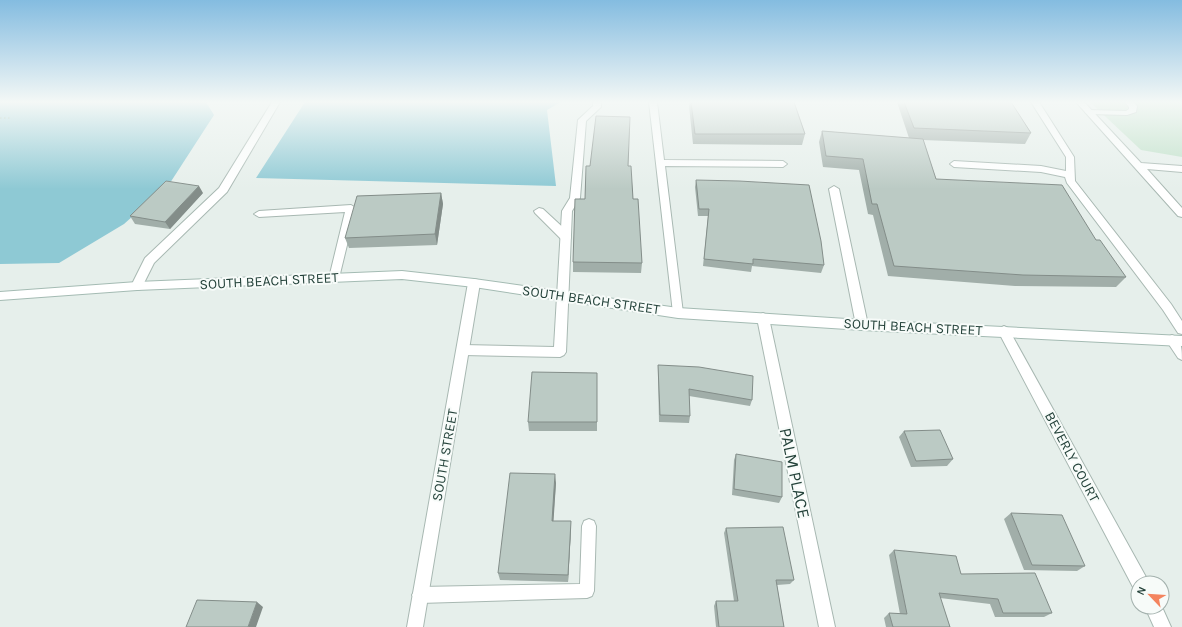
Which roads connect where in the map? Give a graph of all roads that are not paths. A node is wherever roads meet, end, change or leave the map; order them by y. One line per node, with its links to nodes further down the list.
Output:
1 (258, 131): 19 (street)
2 (581, 131): 16 (lane)
3 (656, 131): 6 (lane)
4 (1054, 131): 11 (lane)
5 (1107, 131): 9 (street)
6 (660, 163): 7 (lane); 22 (lane)
7 (783, 164)
8 (954, 164): 11 (lane)
9 (1139, 166): 10 (street); 15 (street)
10 (1182, 169)
11 (1070, 175): 25 (lane)
12 (834, 189): 24 (lane)
13 (539, 211): 16 (street)
14 (259, 214): 17 (lane)
15 (1182, 214)
16 (566, 237): 21 (lane)
17 (334, 278): 18 (street, SOUTH BEACH STREET); 19 (street, SOUTH BEACH STREET)
18 (474, 283): 21 (street, SOUTH BEACH STREET); 28 (street, SOUTH STREET)
19 (137, 286): 20 (street, SOUTH BEACH STREET)
20 (0, 296)
21 (563, 296): 22 (street, SOUTH BEACH STREET); 28 (lane)
22 (678, 313): 23 (street, SOUTH BEACH STREET)
23 (763, 318): 24 (street, SOUTH BEACH STREET); 35 (street, PALM PLACE)
24 (862, 325): 26 (street, SOUTH BEACH STREET)
25 (1182, 330)
26 (1004, 331): 27 (street, SOUTH BEACH STREET); 31 (street, BEVERLY COURT)
27 (1177, 341): 29 (lane)
28 (463, 350): 32 (street, SOUTH STREET)
29 (1182, 355)
30 (589, 526): 32 (lane)
31 (1136, 575)
32 (420, 595): 34 (street, SOUTH STREET)
33 (1157, 615): 36 (street)
34 (415, 627)
35 (827, 627)
36 (1163, 627)

